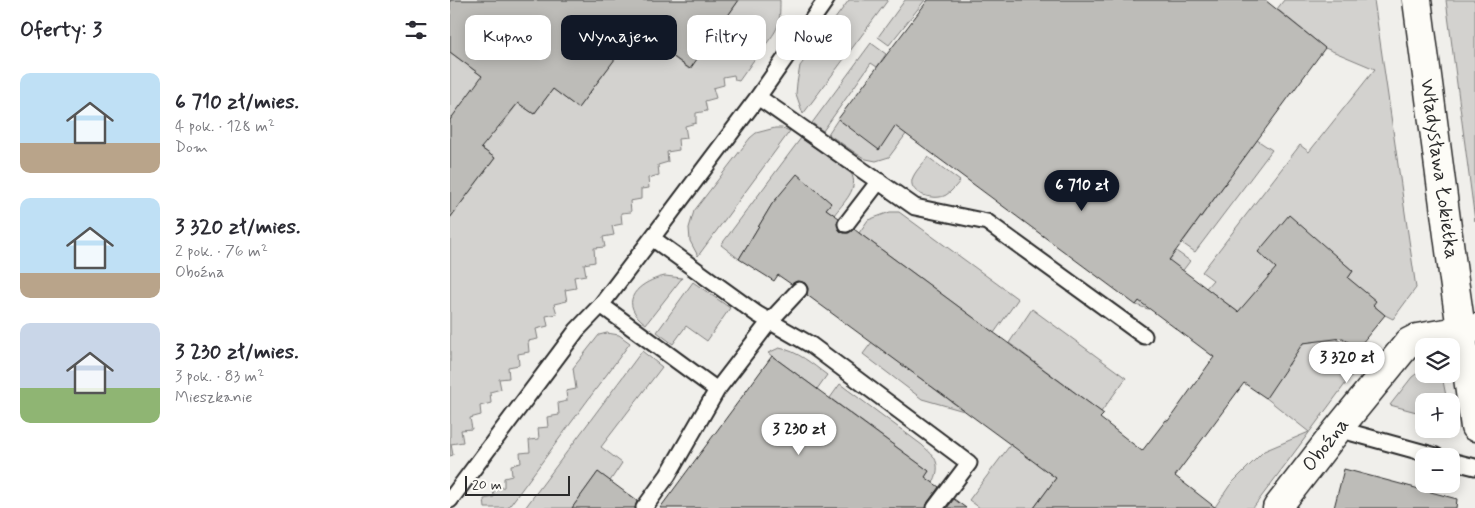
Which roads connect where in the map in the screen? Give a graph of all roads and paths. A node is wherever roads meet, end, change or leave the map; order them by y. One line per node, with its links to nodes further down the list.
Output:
1 (826, 0): 3 (lane)
2 (1417, 0): 10 (street, Władysława Łokietka)
3 (758, 97): 4 (lane); 6 (lane)
4 (879, 181): 5 (lane); 11 (lane)
5 (846, 224)
6 (652, 238): 8 (lane); 9 (lane)
7 (799, 290): 9 (lane)
8 (601, 305): 12 (lane); 18 (lane)
9 (770, 320): 12 (lane); 20 (lane)
10 (1468, 329): 13 (street, Władysława Łokietka); 14 (street, Oboźna)
11 (1144, 336)
12 (717, 390): 19 (lane)
13 (1475, 427)
14 (1338, 430): 15 (lane); 21 (street, Oboźna)
15 (1415, 450)
16 (1460, 463): 17 (lane)
17 (1475, 467)
18 (450, 500)
19 (644, 508)
20 (935, 508)
21 (1277, 508)

